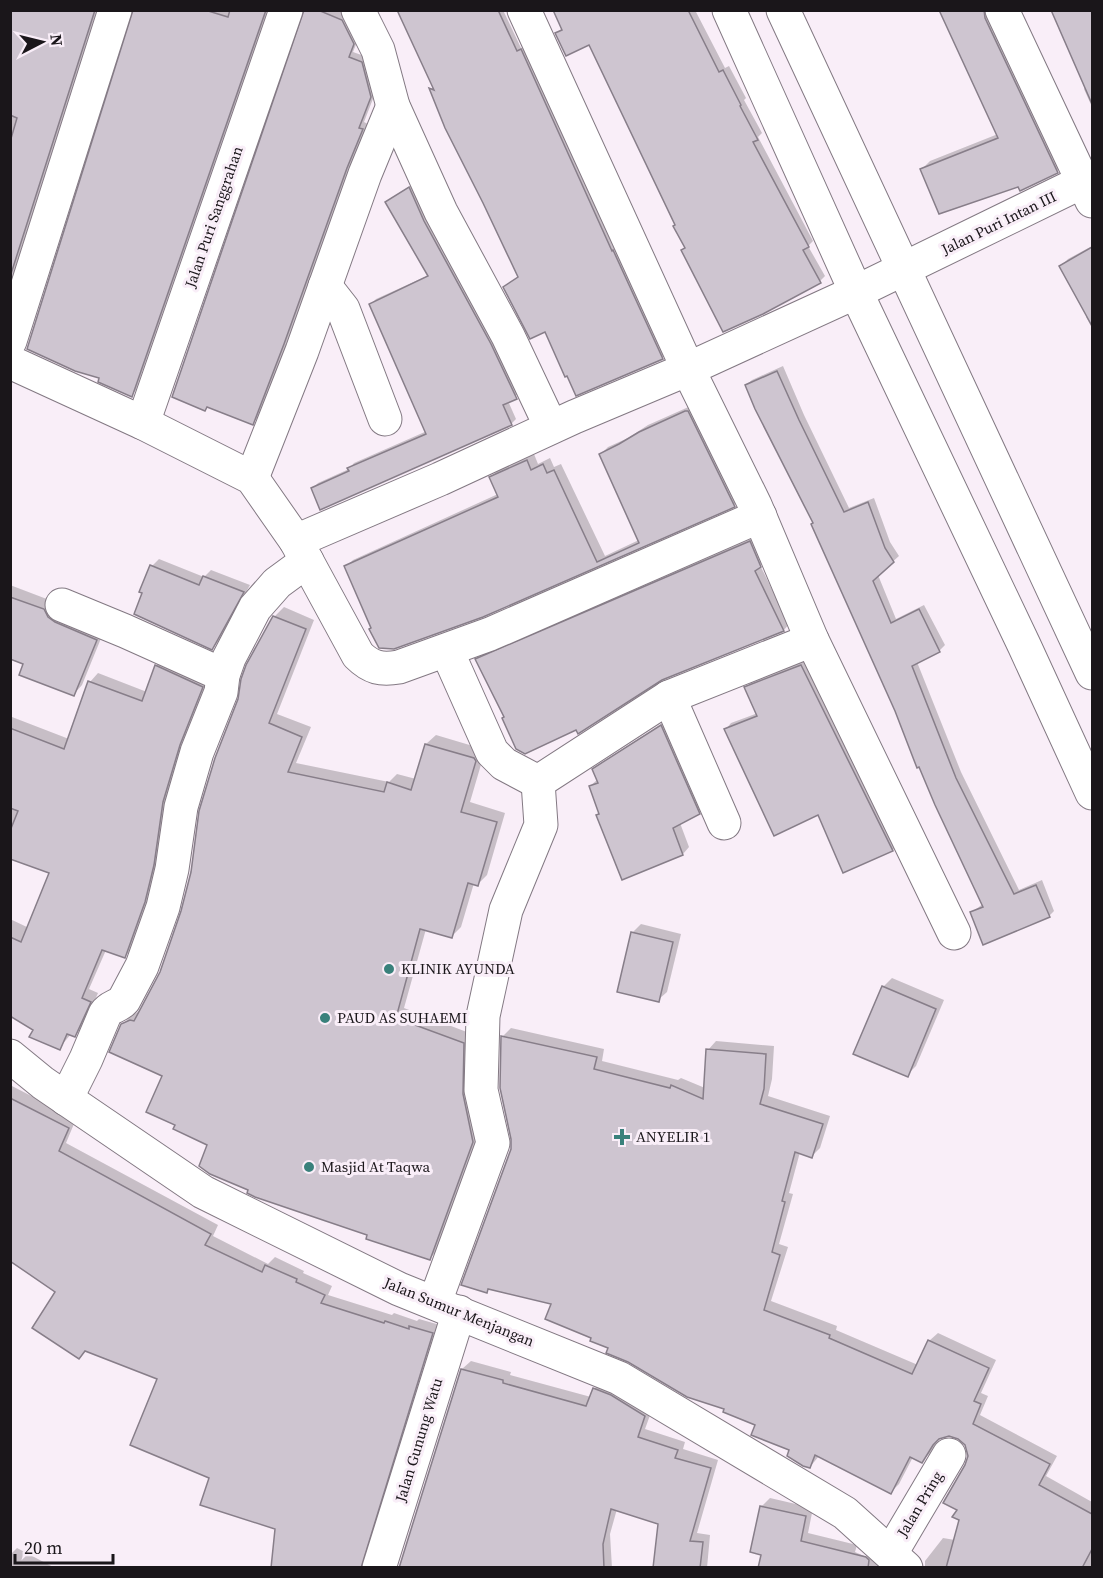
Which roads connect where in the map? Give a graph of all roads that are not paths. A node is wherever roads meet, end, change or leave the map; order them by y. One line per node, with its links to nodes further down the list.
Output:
1 (114, 10): 13 (street)
2 (286, 10): 17 (street, Jalan Puri Sanggrahan)
3 (358, 10): 8 (street)
4 (524, 10): 15 (street)
5 (729, 10): 12 (street)
6 (783, 10): 10 (street)
7 (1002, 10): 9 (street)
8 (393, 106): 11 (street); 18 (street)
9 (1089, 187): 10 (street, Jalan Puri Intan III)
10 (905, 268): 12 (street, Jalan Puri Intan III); 23 (street)
11 (325, 286): 16 (street); 19 (street)
12 (856, 292): 15 (street, Jalan Puri Intan III); 25 (street)
13 (10, 341)
14 (10, 362): 17 (street)
15 (688, 369): 18 (street, Jalan Puri Intan III); 20 (street)
16 (385, 419)
17 (143, 423): 19 (street)
18 (550, 428): 21 (street, Jalan Puri Intan III)
19 (252, 478): 21 (street)
20 (760, 516): 24 (street); 26 (street)
21 (301, 551): 26 (street); 28 (street, Jalan Puri Intan III)
22 (62, 605): 28 (street)
23 (1068, 621): 25 (street); 27 (street)
24 (812, 640): 29 (street); 33 (street)
25 (1024, 645): 31 (street)
26 (447, 651): 30 (street)
27 (1092, 673)
28 (223, 675): 35 (street, Jalan Puri Intan III)
29 (669, 697): 30 (street); 32 (street)
30 (538, 782): 36 (street, Jalan Gunung Watu)
31 (1092, 793)
32 (724, 823)
33 (954, 933)
34 (10, 1056): 35 (street, Jalan Sumur Menjangan)
35 (66, 1099): 36 (street, Jalan Sumur Menjangan)
36 (447, 1307): 38 (street, Jalan Sumur Menjangan); 39 (street, Jalan Gunung Watu)
37 (949, 1455): 38 (street, Jalan Pring)
38 (899, 1560)
39 (379, 1568)

